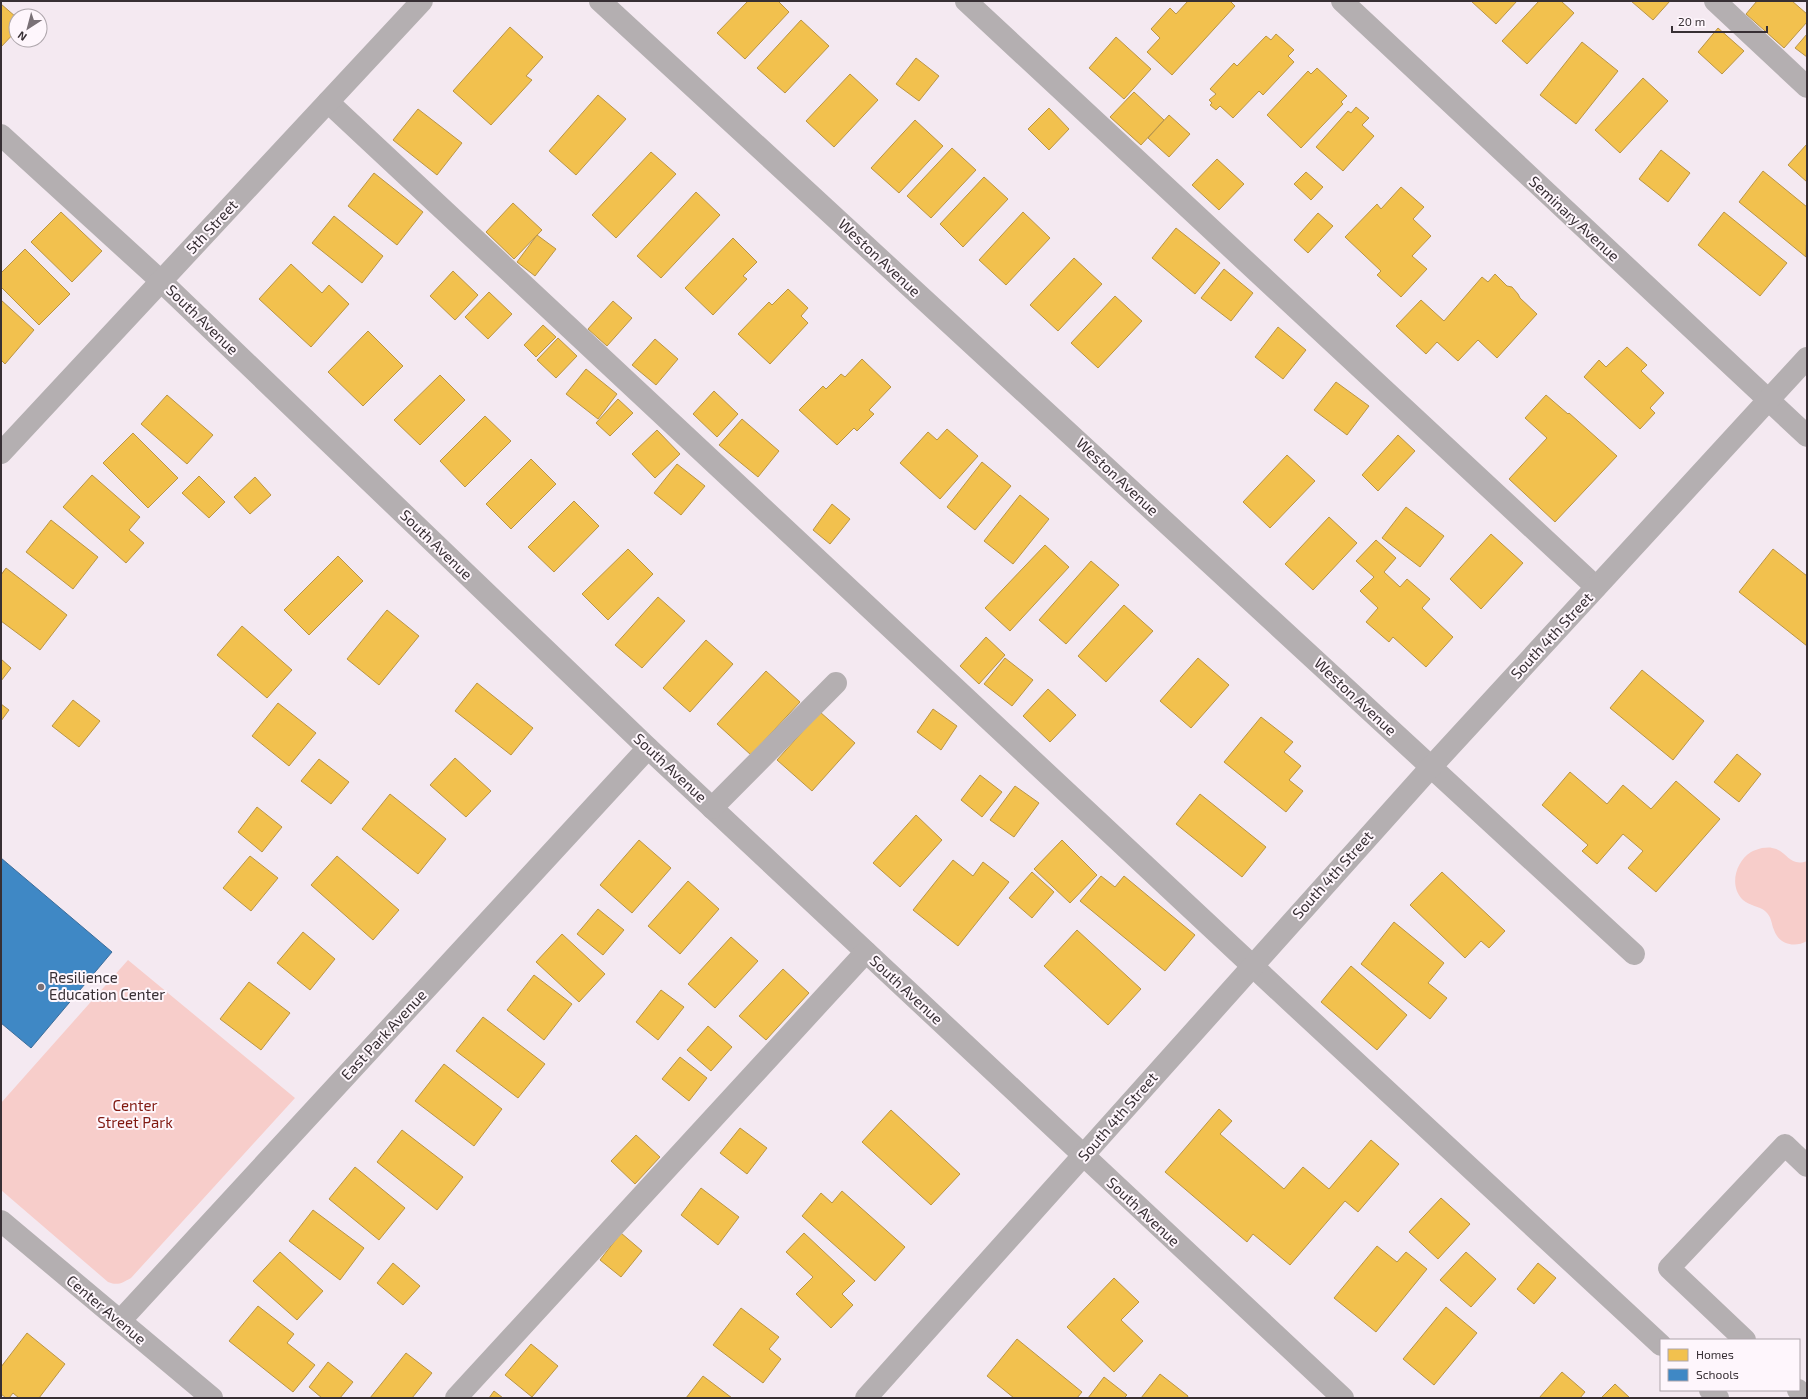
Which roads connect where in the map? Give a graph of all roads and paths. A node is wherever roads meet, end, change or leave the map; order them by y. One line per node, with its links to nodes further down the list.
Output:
1 (422, 1): 7 (street, 5th Street)
2 (600, 1): 17 (street, Weston Avenue)
3 (966, 1): 14 (street)
4 (1342, 1): 11 (street, Seminary Avenue)
5 (1715, 1): 6 (street)
6 (1807, 87)
7 (328, 102): 9 (street, 5th Street); 21 (street)
8 (1, 135): 9 (street, South Avenue)
9 (162, 282): 13 (street, 5th Street); 16 (street, South Avenue)
10 (1807, 358): 11 (street, South 4th Street)
11 (1768, 400): 12 (street, Seminary Avenue); 14 (street, South 4th Street)
12 (1807, 436)
13 (1, 453)
14 (1596, 587): 17 (street, South 4th Street)
15 (836, 683): 18 (street)
16 (648, 748): 18 (street, South Avenue); 25 (street, East Park Avenue)
17 (1431, 767): 20 (street, Weston Avenue); 21 (street, South 4th Street)
18 (712, 808): 19 (street, South Avenue)
19 (866, 952): 22 (street, South Avenue); 29 (street)
20 (1634, 954)
21 (1252, 965): 22 (street, South 4th Street); 27 (street)
22 (1084, 1157): 30 (street, South 4th Street); 31 (street, South Avenue)
23 (1807, 1166): 26 (street)
24 (1, 1221): 25 (street, Center Avenue)
25 (120, 1321): 28 (street, Center Avenue)
26 (1744, 1339)
27 (1660, 1344)
28 (212, 1398)
29 (456, 1398)
30 (866, 1398)
31 (1343, 1398)

